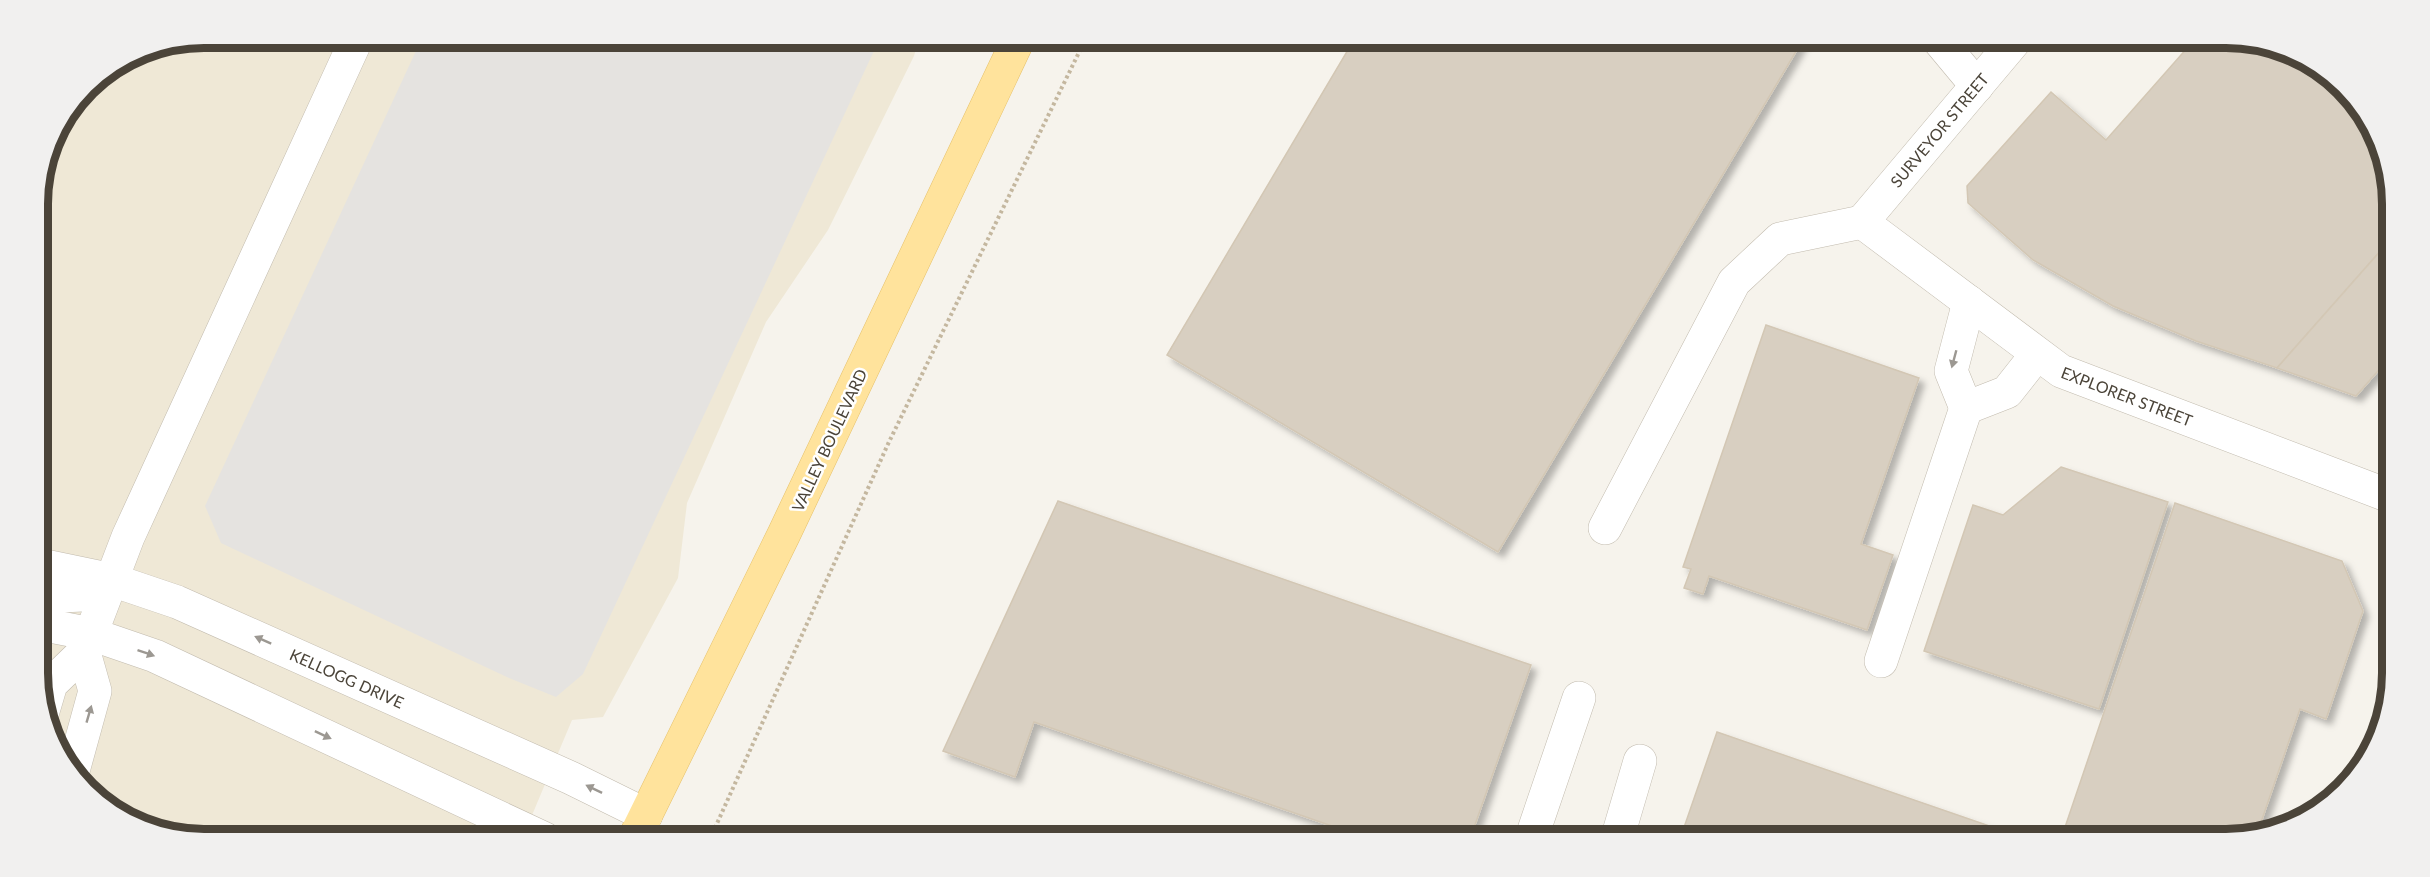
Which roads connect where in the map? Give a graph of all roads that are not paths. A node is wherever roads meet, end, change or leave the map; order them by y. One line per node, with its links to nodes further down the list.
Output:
1 (352, 48): 13 (street)
2 (1014, 48): 22 (main road, VALLEY BOULEVARD)
3 (1945, 48): 5 (street)
4 (2009, 48): 5 (street, SURVEYOR STREET)
5 (1977, 86): 6 (street, SURVEYOR STREET)
6 (1862, 222): 7 (street, EXPLORER STREET); 11 (street)
7 (1969, 302): 8 (street, EXPLORER STREET); 9 (street, one-way to 9)
8 (2037, 354): 9 (street); 10 (street, EXPLORER STREET)
9 (1966, 408): 17 (street)
10 (2382, 493)
11 (1605, 528)
12 (48, 567): 13 (street, KELLOGG DRIVE)
13 (112, 580): 14 (street); 16 (street); 22 (street, KELLOGG DRIVE, one-way to 13)
14 (48, 597)
15 (48, 627): 16 (street)
16 (88, 643): 18 (street); 21 (street, one-way to 16); 23 (street, one-way to 23)
17 (1881, 661)
18 (49, 690)
19 (1579, 698): 24 (street)
20 (1640, 761): 25 (street)
21 (76, 762)
22 (640, 827)
23 (524, 829)
24 (1534, 829)
25 (1620, 829)

